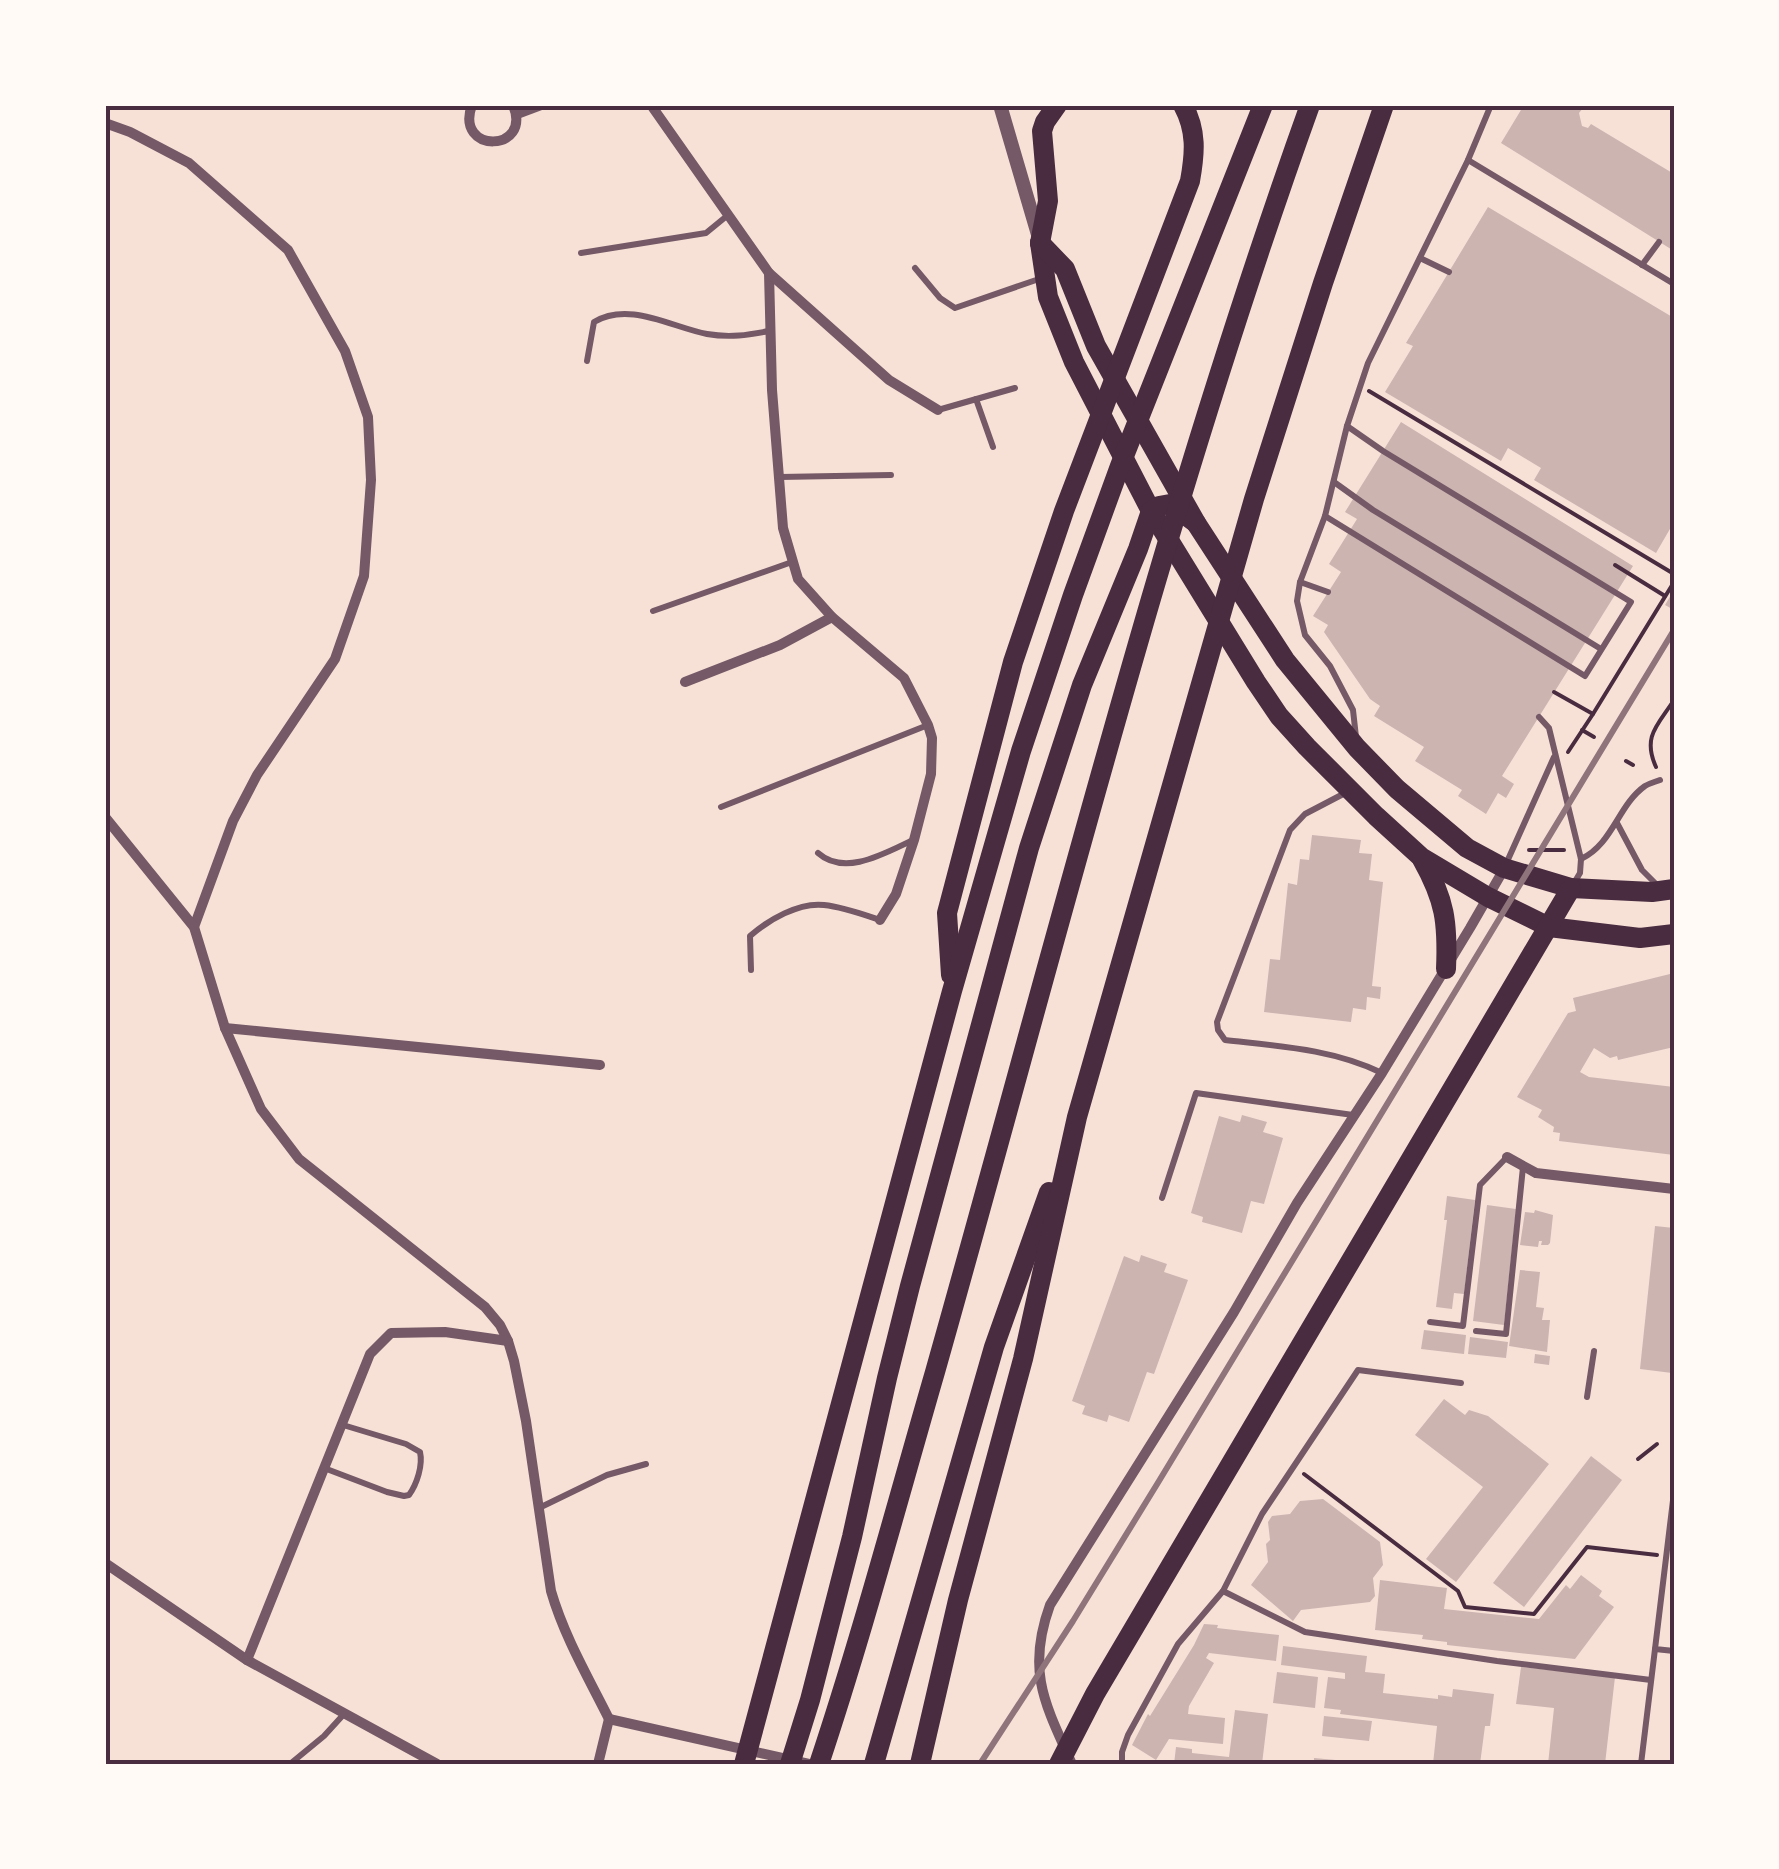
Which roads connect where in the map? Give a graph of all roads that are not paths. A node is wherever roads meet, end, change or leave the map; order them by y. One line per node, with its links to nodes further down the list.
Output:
1 (472, 105): 11 (street)
2 (541, 105): 11 (street)
3 (651, 105): 14 (street)
4 (1000, 105): 16 (street)
5 (1057, 105): 16 (highway)
6 (1183, 105): 68 (highway)
7 (1263, 105): 68 (highway)
8 (1310, 105): 104 (highway)
9 (1384, 105): 73 (highway)
10 (1491, 105): 13 (lane)
11 (515, 109)
12 (105, 123): 63 (street)
13 (1468, 160): 18 (lane); 19 (lane)
14 (728, 215): 17 (lane); 22 (street)
15 (1659, 242): 19 (lane)
16 (1040, 244): 23 (highway); 37 (highway)
17 (581, 253)
18 (1420, 258): 21 (lane); 30 (lane)
19 (1642, 265): 24 (lane)
20 (915, 268): 23 (lane)
21 (1448, 272)
22 (769, 273): 25 (street); 29 (street)
23 (1045, 278): 35 (highway)
24 (1674, 284)
25 (771, 330): 26 (lane); 33 (street)
26 (587, 360)
27 (1014, 388): 28 (lane)
28 (976, 399): 29 (lane); 31 (lane)
29 (938, 410)
30 (1348, 426): 34 (lane); 43 (lane)
31 (993, 447)
32 (891, 475): 33 (lane)
33 (779, 477): 38 (street)
34 (1334, 482): 36 (lane); 43 (lane)
35 (1150, 511): 37 (highway); 50 (highway); 102 (highway)
36 (1325, 516): 39 (lane); 43 (lane)
37 (1196, 523): 47 (highway)
38 (793, 562): 41 (lane); 42 (street)
39 (1300, 582): 40 (lane); 47 (lane)
40 (1328, 592)
41 (653, 611)
42 (832, 616): 44 (street); 46 (street)
43 (1601, 649)
44 (684, 682)
45 (1539, 717): 48 (lane)
46 (928, 725): 51 (lane); 54 (street)
47 (1358, 748): 58 (highway)
48 (1555, 756): 57 (lane); 58 (lane)
49 (1660, 780): 53 (lane)
50 (1350, 790): 56 (highway); 71 (lane)
51 (721, 808)
52 (105, 817): 63 (street)
53 (1617, 822): 57 (lane); 60 (lane)
54 (914, 840): 55 (lane); 62 (street)
55 (818, 853)
56 (1421, 857): 61 (highway); 66 (highway)
57 (1580, 859): 59 (lane)
58 (1504, 868): 59 (highway); 61 (street)
59 (1571, 888): 60 (highway); 64 (highway)
60 (1668, 890)
61 (1488, 897): 64 (highway); 66 (street)
62 (880, 920): 67 (lane)
63 (194, 927): 69 (street)
64 (1549, 927): 65 (highway); 95 (highway)
65 (1674, 934)
66 (1446, 969): 71 (street)
67 (750, 970)
68 (952, 991): 101 (highway)
69 (225, 1028): 70 (street); 80 (street)
70 (600, 1065)
71 (1382, 1073): 72 (street)
72 (1356, 1116): 77 (lane); 109 (street)
73 (1077, 1117): 105 (highway); 106 (highway)
74 (1507, 1157): 75 (street); 78 (lane)
75 (1523, 1166): 76 (street); 79 (lane)
76 (1674, 1189)
77 (1162, 1198)
78 (1430, 1322)
79 (1476, 1331)
80 (508, 1342): 84 (street); 88 (street)
81 (1594, 1352): 83 (lane)
82 (1462, 1383): 90 (lane)
83 (1587, 1396)
84 (342, 1424): 86 (street); 86 (lane)
85 (646, 1464): 88 (lane)
86 (324, 1468): 93 (street)
87 (1674, 1492): 91 (lane)
88 (539, 1508): 97 (street)
89 (105, 1564): 93 (street)
90 (1223, 1591): 94 (lane); 110 (lane)
91 (1655, 1649): 92 (lane); 94 (lane)
92 (1674, 1651)
93 (247, 1660): 96 (street)
94 (1651, 1680): 111 (lane)
95 (1094, 1694): 107 (highway); 108 (highway)
96 (345, 1712): 98 (lane); 99 (street)
97 (609, 1719): 100 (street); 103 (street)
98 (290, 1764)
99 (438, 1764)
100 (598, 1764)
101 (744, 1764)
102 (790, 1764)
103 (809, 1764)
104 (819, 1764)
105 (874, 1764)
106 (920, 1764)
107 (1047, 1764)
108 (1059, 1764)
109 (1072, 1764)
110 (1122, 1764)
111 (1641, 1764)

